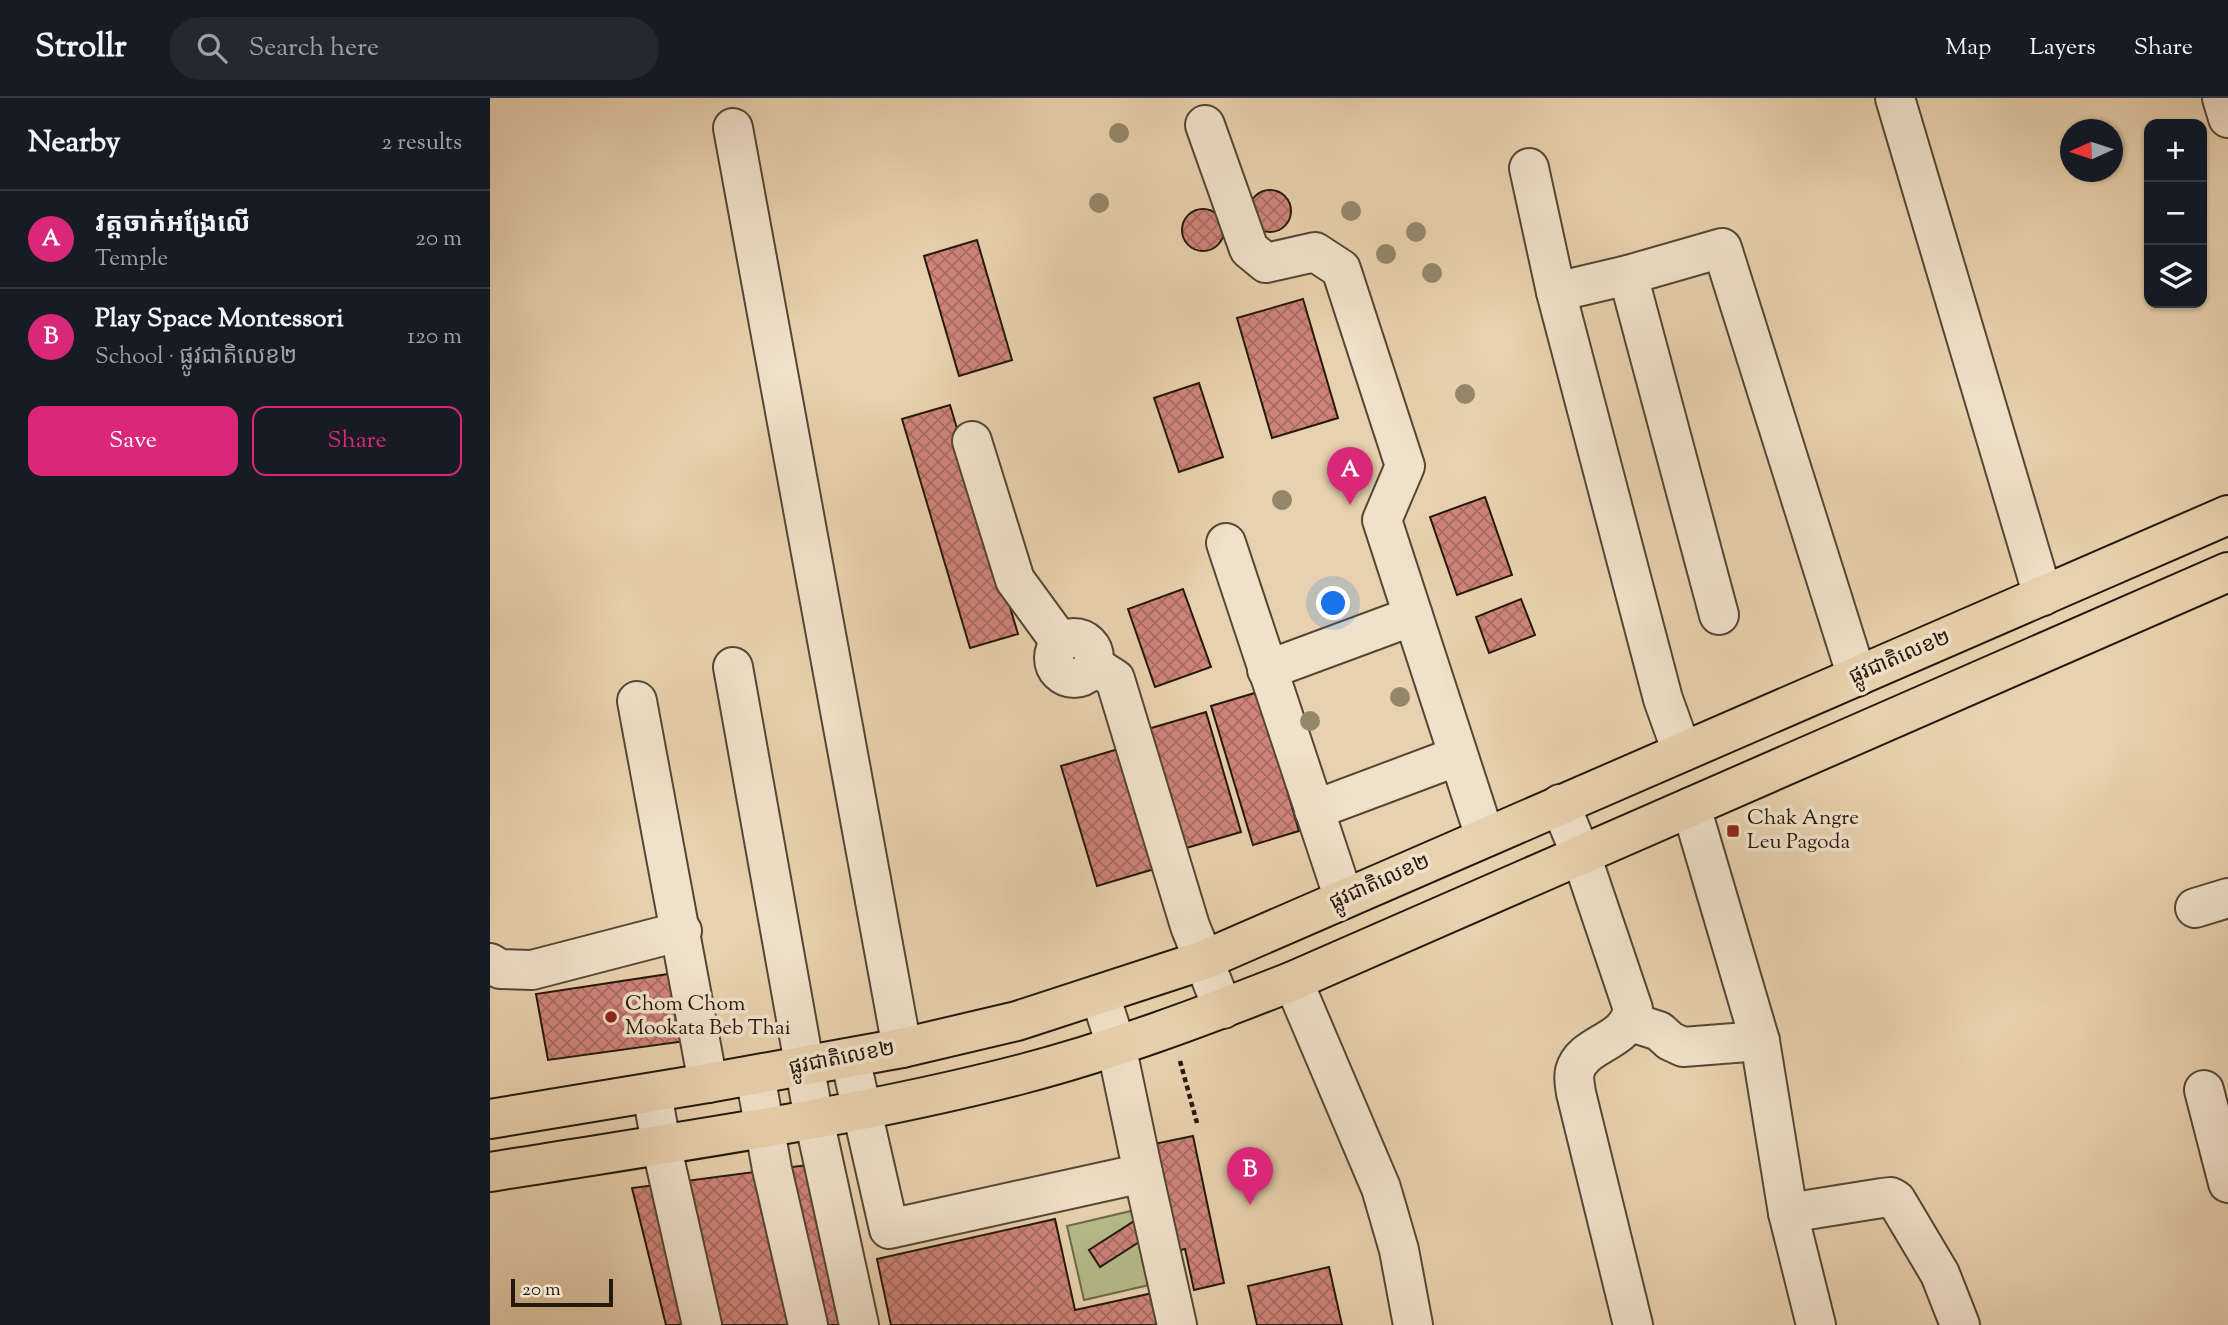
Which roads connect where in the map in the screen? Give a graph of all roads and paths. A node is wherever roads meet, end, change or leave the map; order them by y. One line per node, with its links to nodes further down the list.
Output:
1 (1895, 98): 13 (street)
2 (2222, 98): 3 (street)
3 (2228, 118)
4 (1205, 125): 15 (street)
5 (733, 128): 38 (street)
6 (1529, 168): 8 (street)
7 (1628, 275): 8 (street); 14 (street); 18 (street)
8 (1556, 292): 20 (street)
9 (972, 441): 29 (street)
10 (2228, 516): 13 (main road, ផ្លូវជាតិលេខ២)
11 (1226, 543): 17 (street)
12 (2228, 572): 23 (main road)
13 (2043, 596): 18 (main road, ផ្លូវជាតិលេខ២)
14 (1719, 615)
15 (1413, 616): 17 (street); 21 (street)
16 (733, 667): 40 (street)
17 (1267, 670): 24 (street)
18 (1857, 677): 20 (main road, ផ្លូវជាតិលេខ២)
19 (637, 701): 28 (street)
20 (1682, 752): 22 (main road, ផ្លូវជាតិលេខ២)
21 (1458, 756): 24 (street); 25 (street)
22 (1560, 804): 25 (main road, ផ្លូវជាតិលេខ២); 26 (street)
23 (1691, 807): 26 (main road); 36 (street)
24 (1314, 810): 27 (street)
25 (1485, 837): 27 (main road, ផ្លូវជាតិលេខ២)
26 (1581, 855): 31 (main road); 34 (street)
27 (1344, 899): 29 (main road, ផ្លូវជាតិលេខ២)
28 (681, 931): 30 (street); 42 (street)
29 (1204, 960): 32 (main road, ផ្លូវជាតិលេខ២); 33 (street)
30 (490, 963)
31 (1293, 981): 33 (main road); 60 (street)
32 (1100, 995): 37 (street); 38 (main road, ផ្លូវជាតិលេខ២)
33 (1223, 1009): 35 (main road)
34 (1630, 1022): 36 (street); 61 (street)
35 (1171, 1026): 37 (main road); 48 (path)
36 (1760, 1041): 55 (street)
37 (1116, 1045): 45 (main road); 53 (street)
38 (902, 1048): 39 (main road, ផ្លូវជាតិលេខ២)
39 (850, 1058): 40 (main road, ផ្លូវជាតិលេខ២); 45 (street)
40 (805, 1066): 41 (main road, ផ្លូវជាតិលេខ២); 47 (street)
41 (755, 1075): 42 (main road, ផ្លូវជាតិលេខ២); 49 (street)
42 (708, 1083): 44 (main road, ផ្លូវជាតិលេខ២); 50 (main road)
43 (2204, 1090): 54 (street)
44 (652, 1093): 46 (main road, ផ្លូវជាតិលេខ២); 51 (street)
45 (861, 1109): 47 (main road); 53 (street)
46 (490, 1119)
47 (814, 1119): 49 (main road); 58 (street)
48 (1197, 1123)
49 (764, 1127): 50 (main road); 57 (street)
50 (715, 1135): 51 (main road)
51 (660, 1144): 52 (main road); 56 (street)
52 (490, 1172)
53 (1143, 1173): 59 (street)
54 (2228, 1183)
55 (1788, 1213): 62 (street); 63 (street)
56 (702, 1325)
57 (808, 1325)
58 (859, 1325)
59 (1177, 1325)
60 (1413, 1325)
61 (1633, 1325)
62 (1816, 1325)
63 (1960, 1325)

